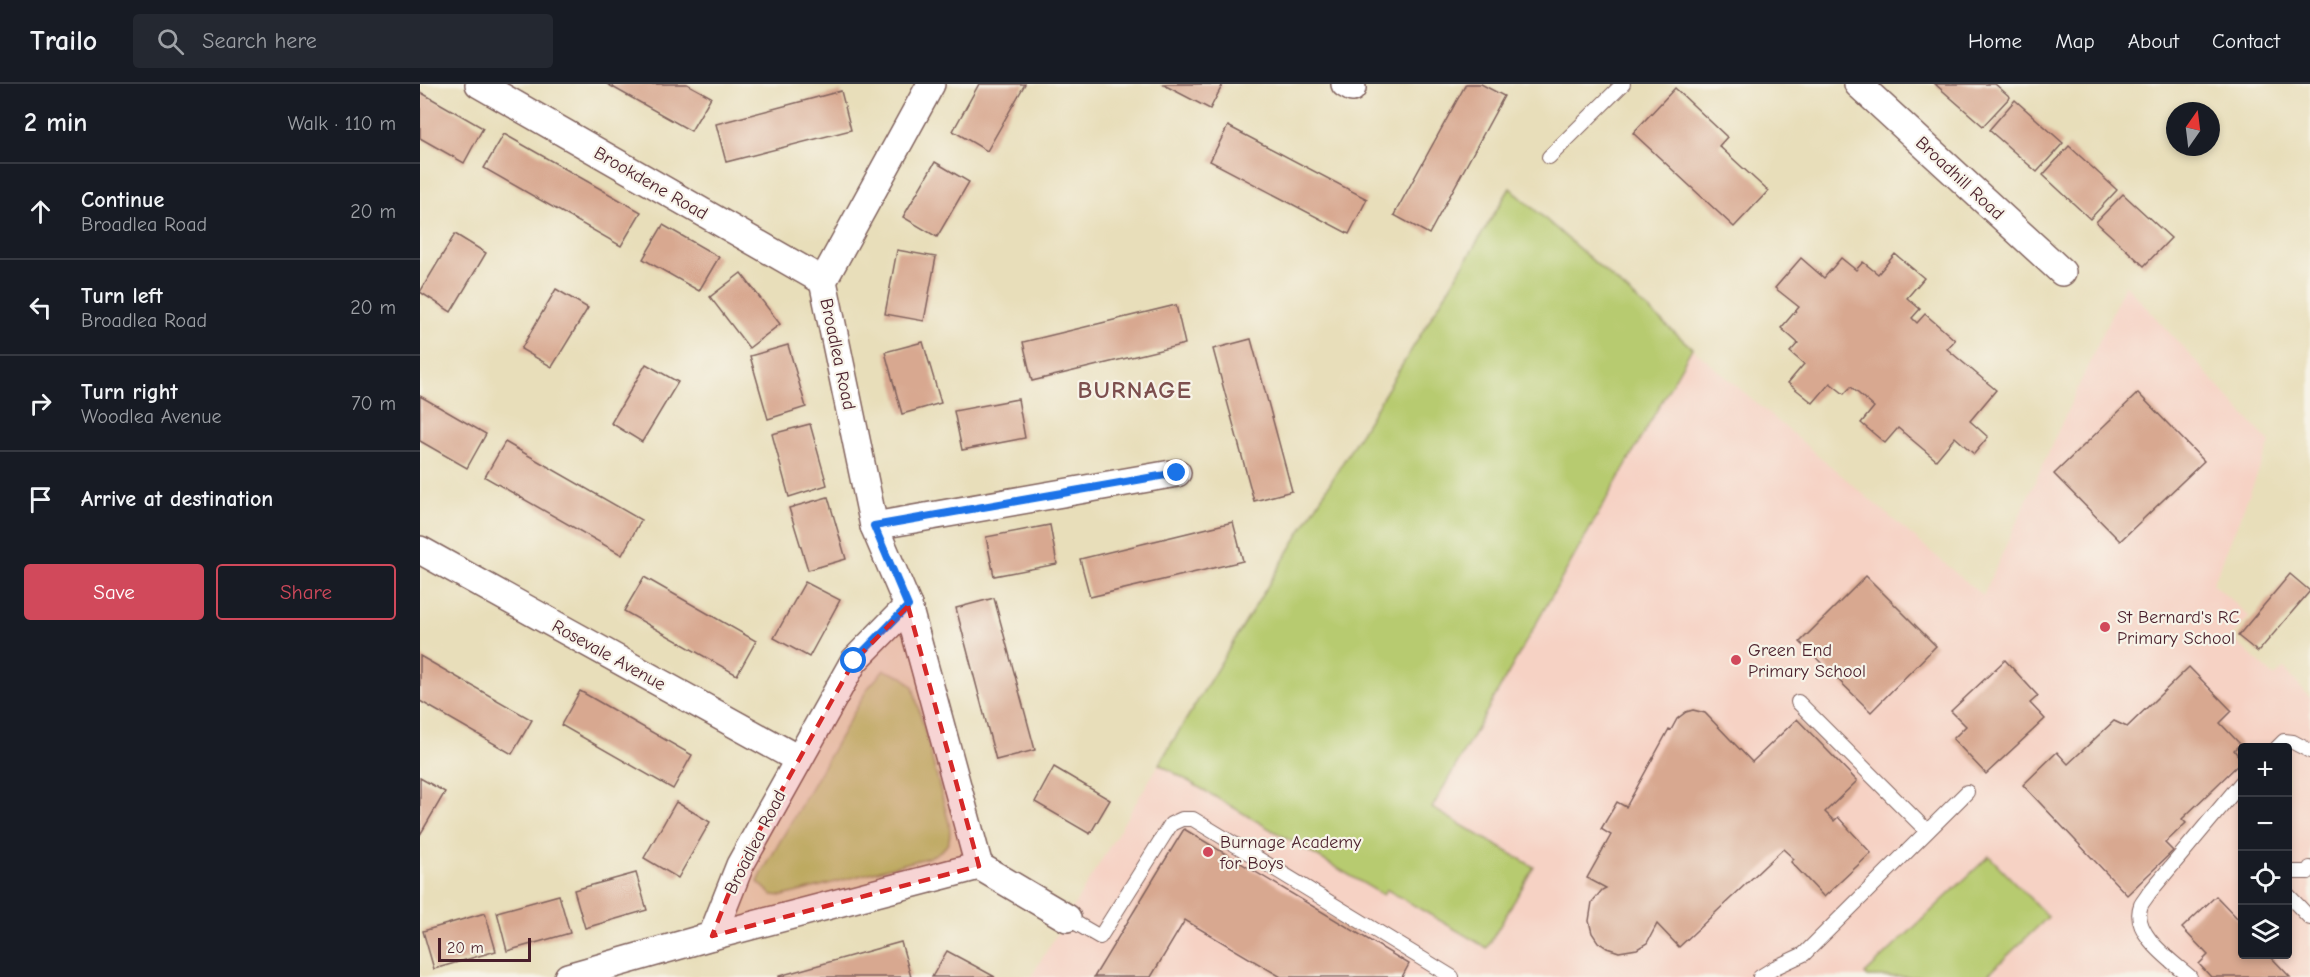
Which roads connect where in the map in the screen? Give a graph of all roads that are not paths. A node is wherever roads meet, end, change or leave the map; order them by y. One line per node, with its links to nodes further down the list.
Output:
1 (479, 84): 7 (street, Brookdene Road)
2 (931, 84): 7 (street, Broadlea Road)
3 (1623, 84): 5 (lane)
4 (1858, 84): 6 (street, Broadhill Road)
5 (1549, 157)
6 (2062, 272)
7 (823, 281): 9 (street, Broadlea Road)
8 (1177, 473): 9 (street)
9 (874, 526): 11 (street, Broadlea Road)
10 (420, 550): 15 (street, Rosevale Avenue)
11 (908, 606): 15 (street, Broadlea Road); 19 (street, Broadlea Road)
12 (1797, 702): 18 (lane)
13 (2282, 743): 14 (lane)
14 (2310, 751)
15 (798, 759): 25 (street, Broadlea Road)
16 (2238, 787): 30 (lane)
17 (1967, 792): 18 (lane)
18 (1927, 831): 29 (lane)
19 (979, 866): 23 (street); 25 (street)
20 (2310, 868): 21 (lane)
21 (2292, 872)
22 (2292, 899): 24 (lane)
23 (1067, 918): 28 (lane)
24 (2310, 918)
25 (712, 936): 26 (street)
26 (627, 969): 27 (street)
27 (568, 977)
28 (1452, 977)
29 (1760, 977)
30 (2190, 977)

